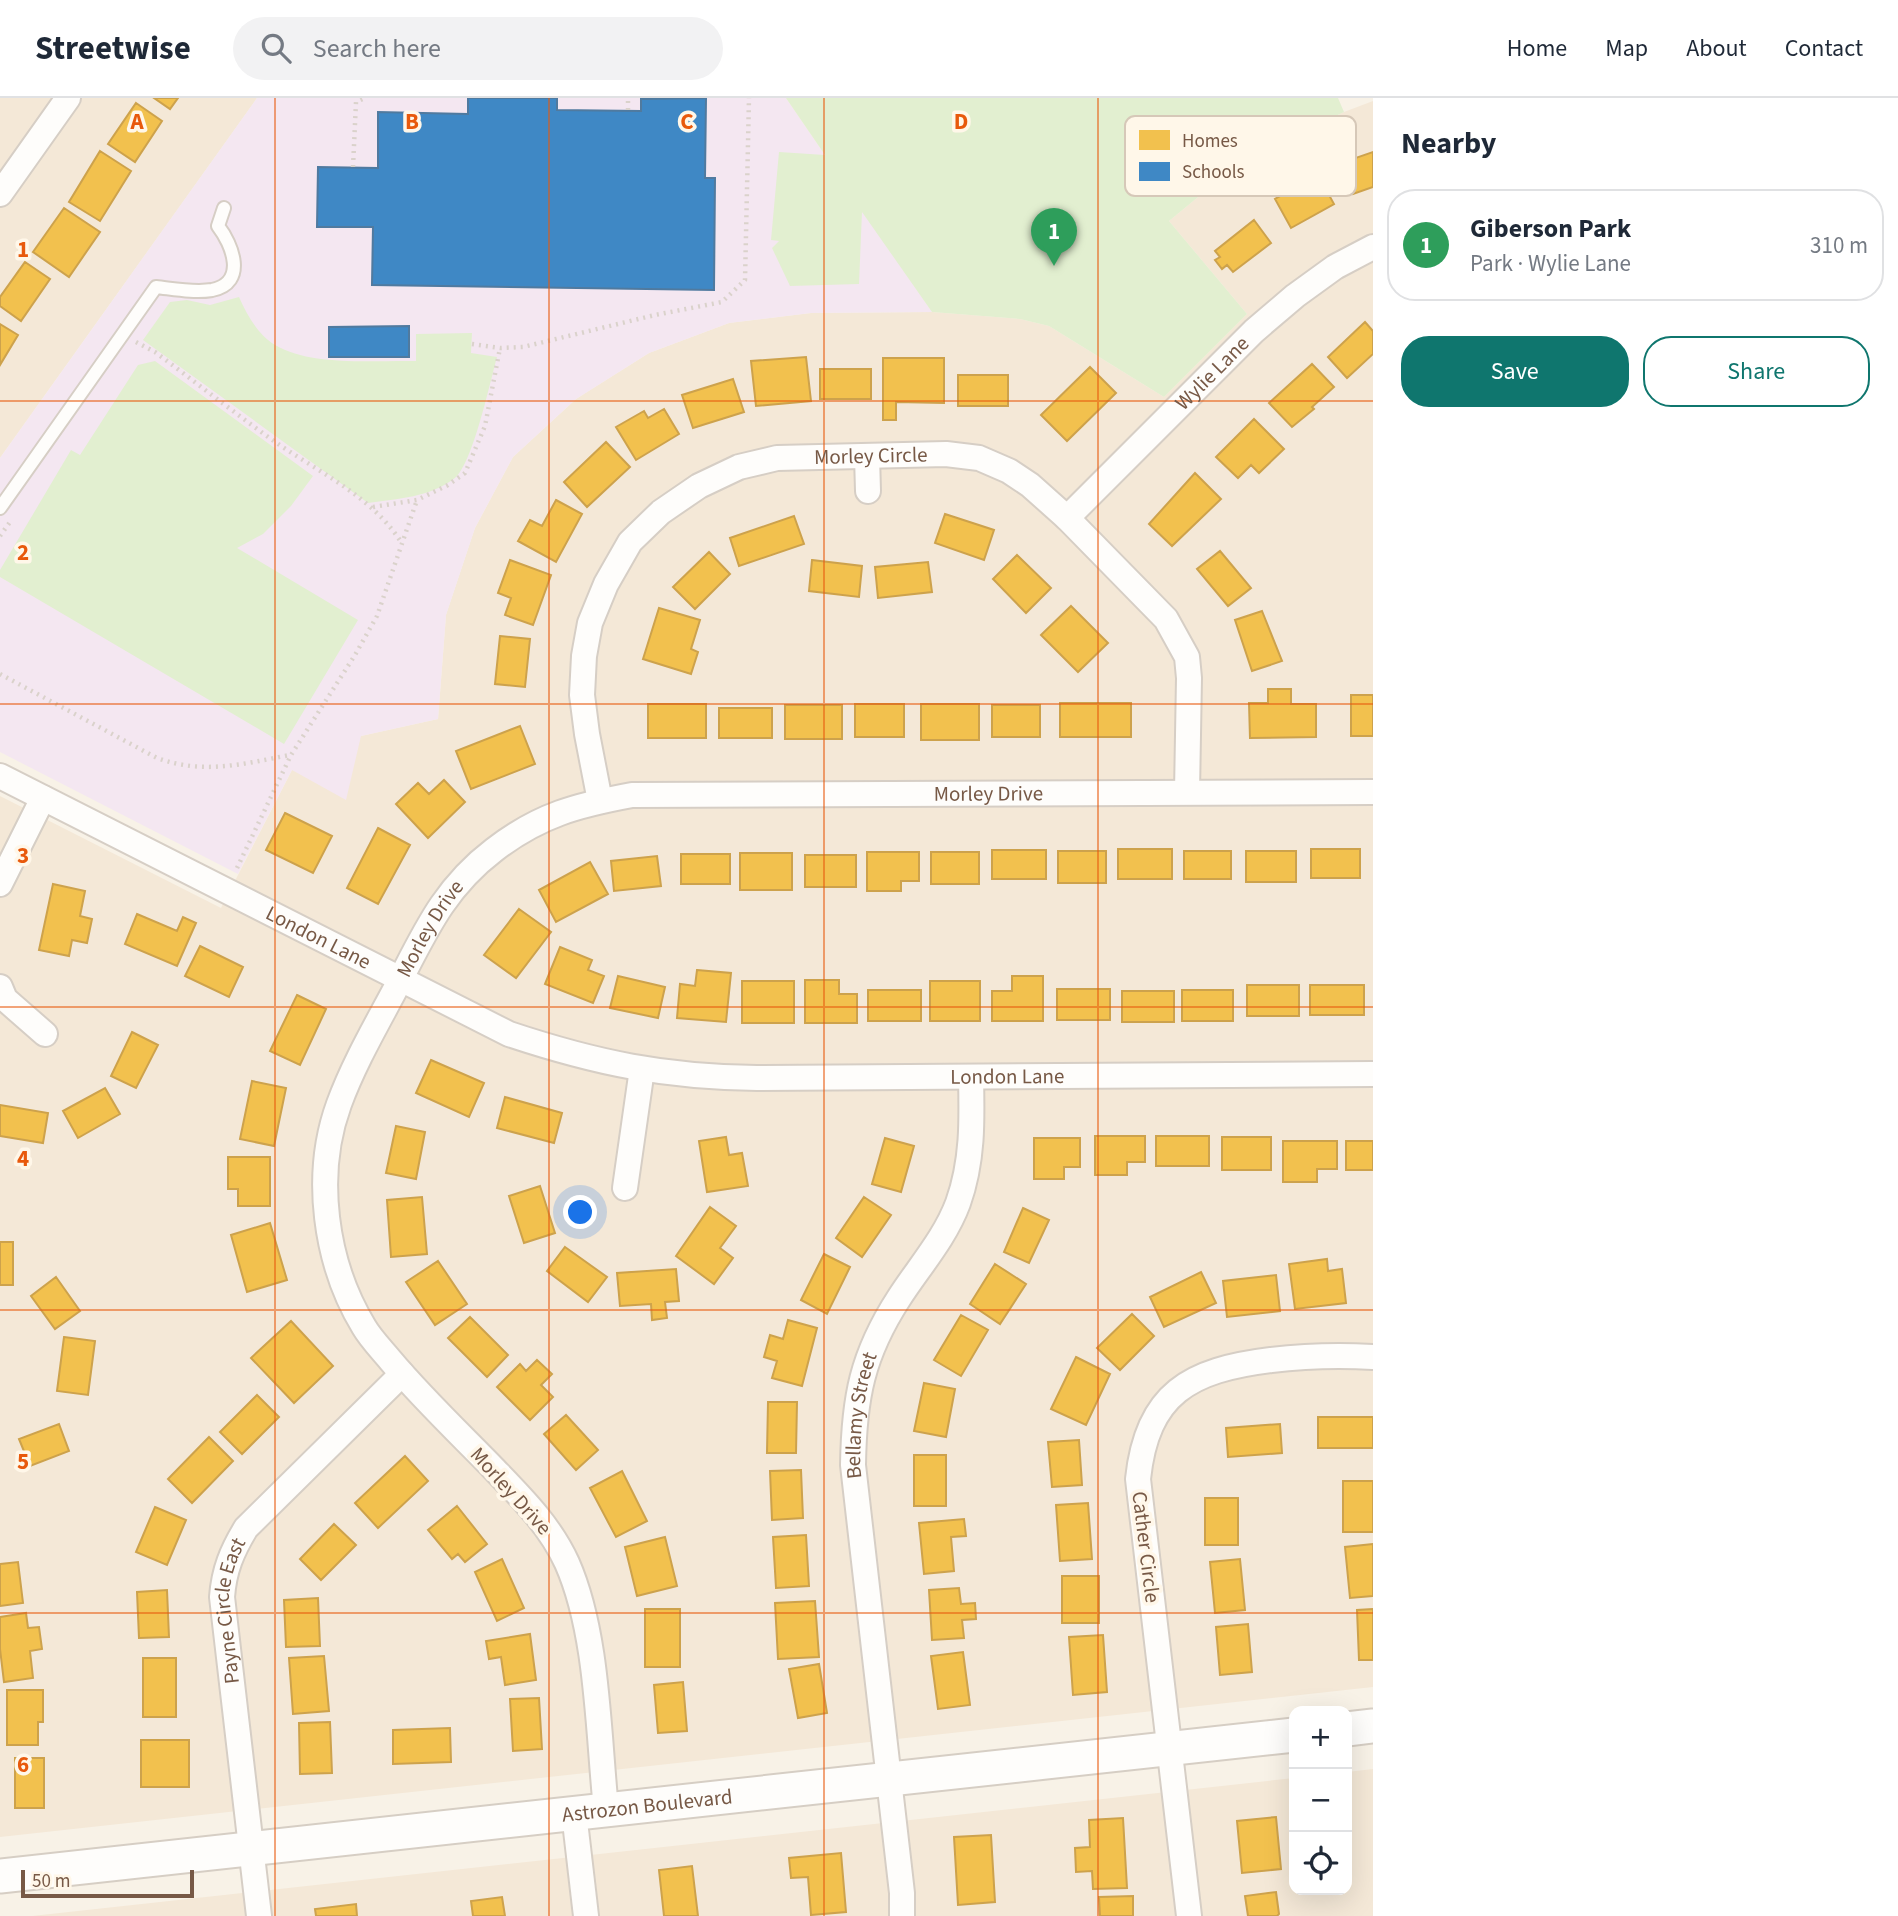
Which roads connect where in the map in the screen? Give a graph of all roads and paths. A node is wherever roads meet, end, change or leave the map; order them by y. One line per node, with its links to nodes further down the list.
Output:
1 (68, 98): 7 (street)
2 (365, 98): 6 (path)
3 (628, 98): 5 (path)
4 (749, 98): 12 (path)
5 (628, 110)
6 (353, 167)
7 (0, 194)
8 (224, 208): 17 (lane)
9 (1373, 247): 19 (street, Wylie Lane)
10 (142, 331): 16 (path)
11 (471, 344): 12 (path)
12 (500, 348): 15 (path)
13 (867, 456): 14 (street); 19 (street, Morley Circle); 28 (street, Morley Circle)
14 (868, 491)
15 (417, 500): 16 (path); 21 (path)
16 (373, 507): 21 (path)
17 (0, 508)
18 (16, 513): 20 (path)
19 (1068, 518): 25 (street, Morley Circle)
20 (0, 536)
21 (401, 542): 23 (path)
22 (0, 674): 23 (path)
23 (290, 755): 29 (path)
24 (0, 776): 27 (street, London Lane)
25 (1187, 792): 26 (street, Morley Drive); 28 (street, Morley Drive)
26 (1373, 792)
27 (43, 798): 30 (street); 31 (street, London Lane)
28 (600, 801): 31 (street, Morley Drive)
29 (237, 868)
30 (0, 884)
31 (400, 980): 34 (street, London Lane); 39 (street, Morley Drive)
32 (0, 987): 33 (street)
33 (44, 1034)
34 (642, 1069): 36 (street, London Lane); 37 (street)
35 (1373, 1074): 36 (street, London Lane)
36 (971, 1077): 44 (street, Bellamy Street)
37 (625, 1188)
38 (1373, 1357): 43 (street, Cather Circle)
39 (402, 1374): 45 (street, Morley Drive); 46 (street, Payne Circle East)
40 (1373, 1726): 41 (main road)
41 (1352, 1728)
42 (1289, 1736): 43 (main road, Astrozon Boulevard)
43 (1171, 1749): 44 (main road, Astrozon Boulevard); 51 (street, Cather Circle)
44 (888, 1779): 45 (main road, Astrozon Boulevard); 50 (street, Bellamy Street)
45 (590, 1811): 46 (main road, Astrozon Boulevard); 49 (street, Morley Drive)
46 (250, 1849): 47 (main road, Astrozon Boulevard); 48 (street, Payne Circle East)
47 (0, 1876)
48 (259, 1916)
49 (586, 1916)
50 (902, 1916)
51 (1189, 1916)

